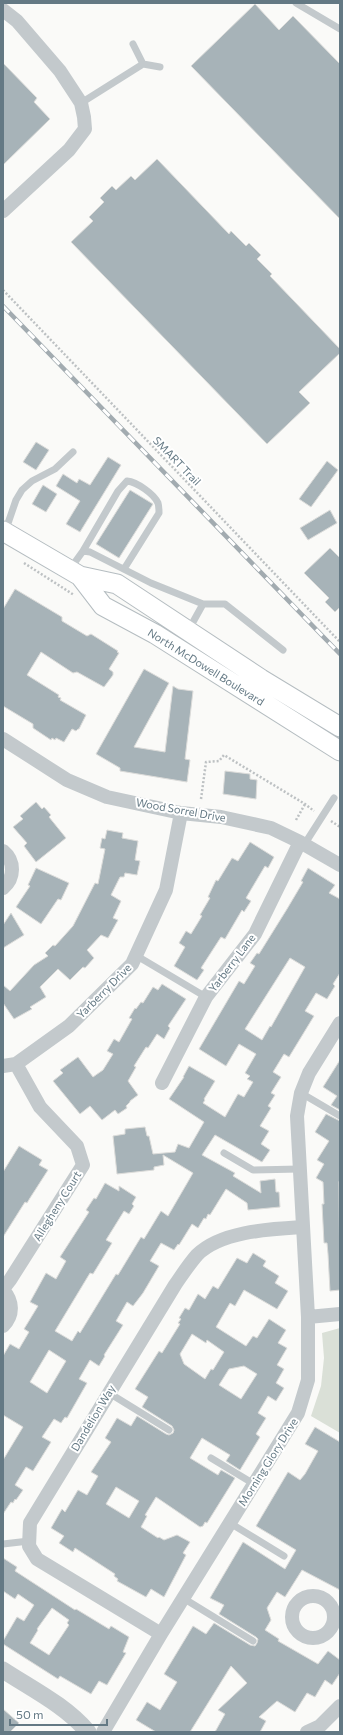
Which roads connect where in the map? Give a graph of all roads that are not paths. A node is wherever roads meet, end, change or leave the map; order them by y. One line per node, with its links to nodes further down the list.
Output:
1 (296, 3): 3 (lane)
2 (3, 10): 7 (street)
3 (340, 29)
4 (133, 44): 5 (lane)
5 (143, 64): 6 (lane); 7 (lane)
6 (160, 67)
7 (81, 103): 8 (street)
8 (3, 211)
9 (73, 452): 10 (lane)
10 (4, 532): 13 (main road, North McDowell Boulevard)
11 (83, 551): 12 (lane); 12 (lane); 13 (lane)
12 (124, 569): 14 (lane)
13 (75, 573): 15 (main road, North McDowell Boulevard); 19 (main road, North McDowell Boulevard)
14 (202, 604): 15 (lane); 16 (lane)
15 (188, 631): 17 (main road, North McDowell Boulevard)
16 (283, 650)
17 (340, 727)
18 (3, 739): 21 (street, Wood Sorrel Drive)
19 (340, 751)
20 (334, 798): 22 (lane)
21 (181, 813): 22 (street, Wood Sorrel Drive); 26 (street, Yarberry Drive)
22 (302, 843): 24 (street, Wood Sorrel Drive); 27 (street, Yarberry Lane)
23 (3, 851): 25 (street)
24 (340, 865)
25 (3, 888)
26 (137, 956): 27 (lane); 29 (street, Yarberry Drive)
27 (206, 998): 30 (street, Yarberry Lane)
28 (340, 1023): 31 (street, Morning Glory Drive)
29 (10, 1065): 36 (street, Allegheny Court)
30 (162, 1083)
31 (301, 1093): 32 (lane); 34 (street, Morning Glory Drive)
32 (340, 1116)
33 (224, 1153): 34 (lane)
34 (300, 1169): 35 (street, Morning Glory Drive)
35 (303, 1227): 38 (street, Morning Glory Drive); 40 (street, Dandelion Way)
36 (3, 1290): 39 (street, Allegheny Court)
37 (340, 1314): 38 (street)
38 (308, 1317): 43 (street, Morning Glory Drive)
39 (3, 1326)
40 (108, 1393): 41 (lane); 45 (street, Dandelion Way)
41 (169, 1430)
42 (211, 1458): 43 (lane)
43 (254, 1484): 44 (street, Morning Glory Drive)
44 (230, 1523): 47 (lane); 48 (street, Morning Glory Drive)
45 (29, 1541): 46 (lane); 49 (street, Dandelion Way)
46 (3, 1544)
47 (284, 1556)
48 (183, 1598): 49 (street, Morning Glory Drive); 50 (lane)
49 (161, 1634): 54 (street, Morning Glory Drive)
50 (253, 1641)
51 (3, 1670): 53 (street)
52 (340, 1706): 55 (street)
53 (88, 1732)
54 (103, 1732)
55 (307, 1732)

